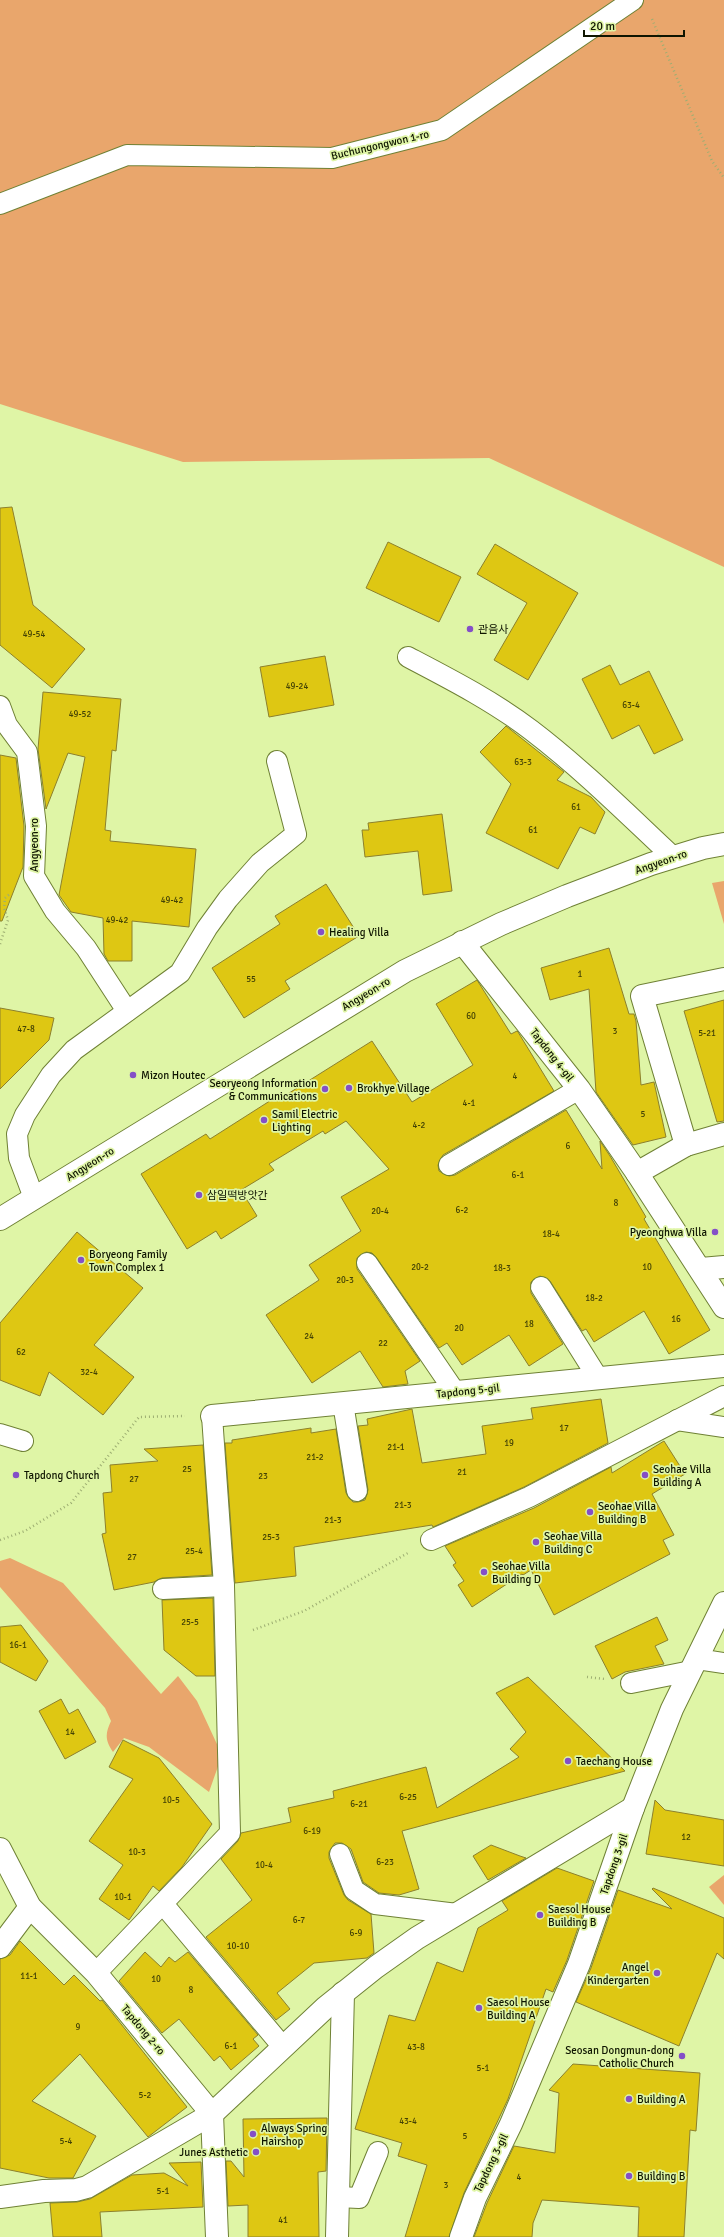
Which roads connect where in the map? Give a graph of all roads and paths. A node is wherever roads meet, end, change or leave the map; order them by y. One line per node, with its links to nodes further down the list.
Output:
1 (633, 0): 4 (lane, Buchungongwon 1-ro)
2 (650, 15): 3 (path)
3 (724, 178)
4 (0, 204)
5 (408, 657): 9 (lane)
6 (0, 706): 10 (lane, Angyeon-ro)
7 (277, 760): 14 (lane)
8 (724, 844): 9 (street, Angyeon-ro)
9 (674, 857): 11 (street, Angyeon-ro)
10 (41, 887): 12 (path); 14 (lane, Angyeon-ro)
11 (462, 942): 15 (street, Tapdong 4-gil); 20 (street, Angyeon-ro)
12 (0, 944)
13 (724, 979): 17 (street)
14 (127, 1011): 20 (lane)
15 (579, 1089): 18 (lane); 19 (street, Tapdong 4-gil)
16 (724, 1134): 17 (street)
17 (686, 1145): 19 (street)
18 (449, 1165)
19 (637, 1173): 24 (street, Tapdong 4-gil)
20 (34, 1198): 21 (street, Angyeon-ro)
21 (0, 1219)
22 (367, 1263): 29 (lane)
23 (724, 1267): 24 (street)
24 (701, 1269): 26 (street, Tapdong 4-gil)
25 (541, 1287): 28 (lane)
26 (724, 1307)
27 (724, 1366): 28 (street, Tapdong 5-gil)
28 (598, 1378): 29 (street, Tapdong 5-gil)
29 (455, 1392): 31 (street, Tapdong 5-gil)
30 (724, 1396): 33 (lane)
31 (342, 1403): 32 (street, Tapdong 5-gil); 37 (lane)
32 (212, 1416): 38 (path); 40 (lane)
33 (676, 1420): 34 (lane); 39 (lane)
34 (724, 1427)
35 (0, 1434): 36 (lane)
36 (23, 1441)
37 (357, 1490)
38 (0, 1540)
39 (431, 1540): 43 (path)
40 (224, 1586): 41 (lane); 43 (lane)
41 (163, 1589)
42 (724, 1603): 45 (street, Tapdong 3-gil)
43 (225, 1641): 50 (lane)
44 (724, 1663): 45 (lane)
45 (694, 1665): 46 (lane); 47 (street, Tapdong 3-gil)
46 (632, 1683)
47 (633, 1808): 52 (street); 63 (street, Tapdong 3-gil)
48 (0, 1849): 51 (street, Tapdong 2-ro)
49 (340, 1854): 52 (lane)
50 (163, 1904): 54 (lane); 56 (lane)
51 (30, 1907): 53 (street); 54 (street, Tapdong 2-ro)
52 (457, 1914): 55 (street)
53 (0, 1947)
54 (96, 1973): 57 (street, Tapdong 2-ro)
55 (343, 1993): 56 (street); 60 (street)
56 (283, 2047): 57 (street)
57 (212, 2114): 59 (street); 61 (street)
58 (378, 2152): 60 (lane)
59 (0, 2197)
60 (338, 2197): 62 (street)
61 (217, 2237)
62 (337, 2237)
63 (461, 2237)

